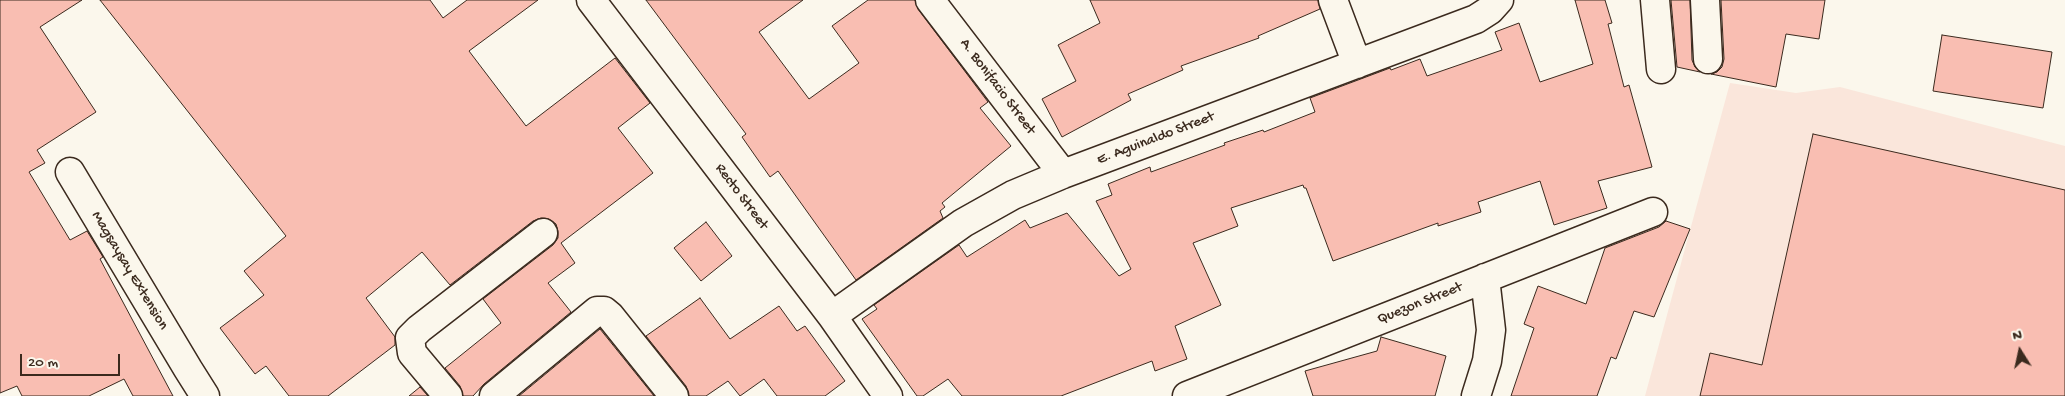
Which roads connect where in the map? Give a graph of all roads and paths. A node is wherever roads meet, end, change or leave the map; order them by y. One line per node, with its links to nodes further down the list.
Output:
1 (591, 0): 15 (street, Recto Street)
2 (930, 0): 11 (street, A. Bonifacio Street)
3 (1333, 0): 8 (street)
4 (1499, 0): 8 (street, E. Aguinaldo Street)
5 (1656, 0): 9 (street)
6 (1705, 0): 7 (street)
7 (1708, 59)
8 (1357, 64): 11 (street, E. Aguinaldo Street)
9 (1661, 69)
10 (70, 172): 17 (street, Magsaysay Extension)
11 (1063, 174): 15 (street, E. Aguinaldo Street)
12 (1653, 212): 14 (street, Quezon Street)
13 (543, 232): 18 (street)
14 (1485, 278): 21 (street, Quezon Street); 22 (street)
15 (832, 316): 20 (street, Recto Street)
16 (663, 392): 19 (street)
17 (205, 396)
18 (448, 396)
19 (494, 396)
20 (888, 396)
21 (1187, 396)
22 (1476, 396)

